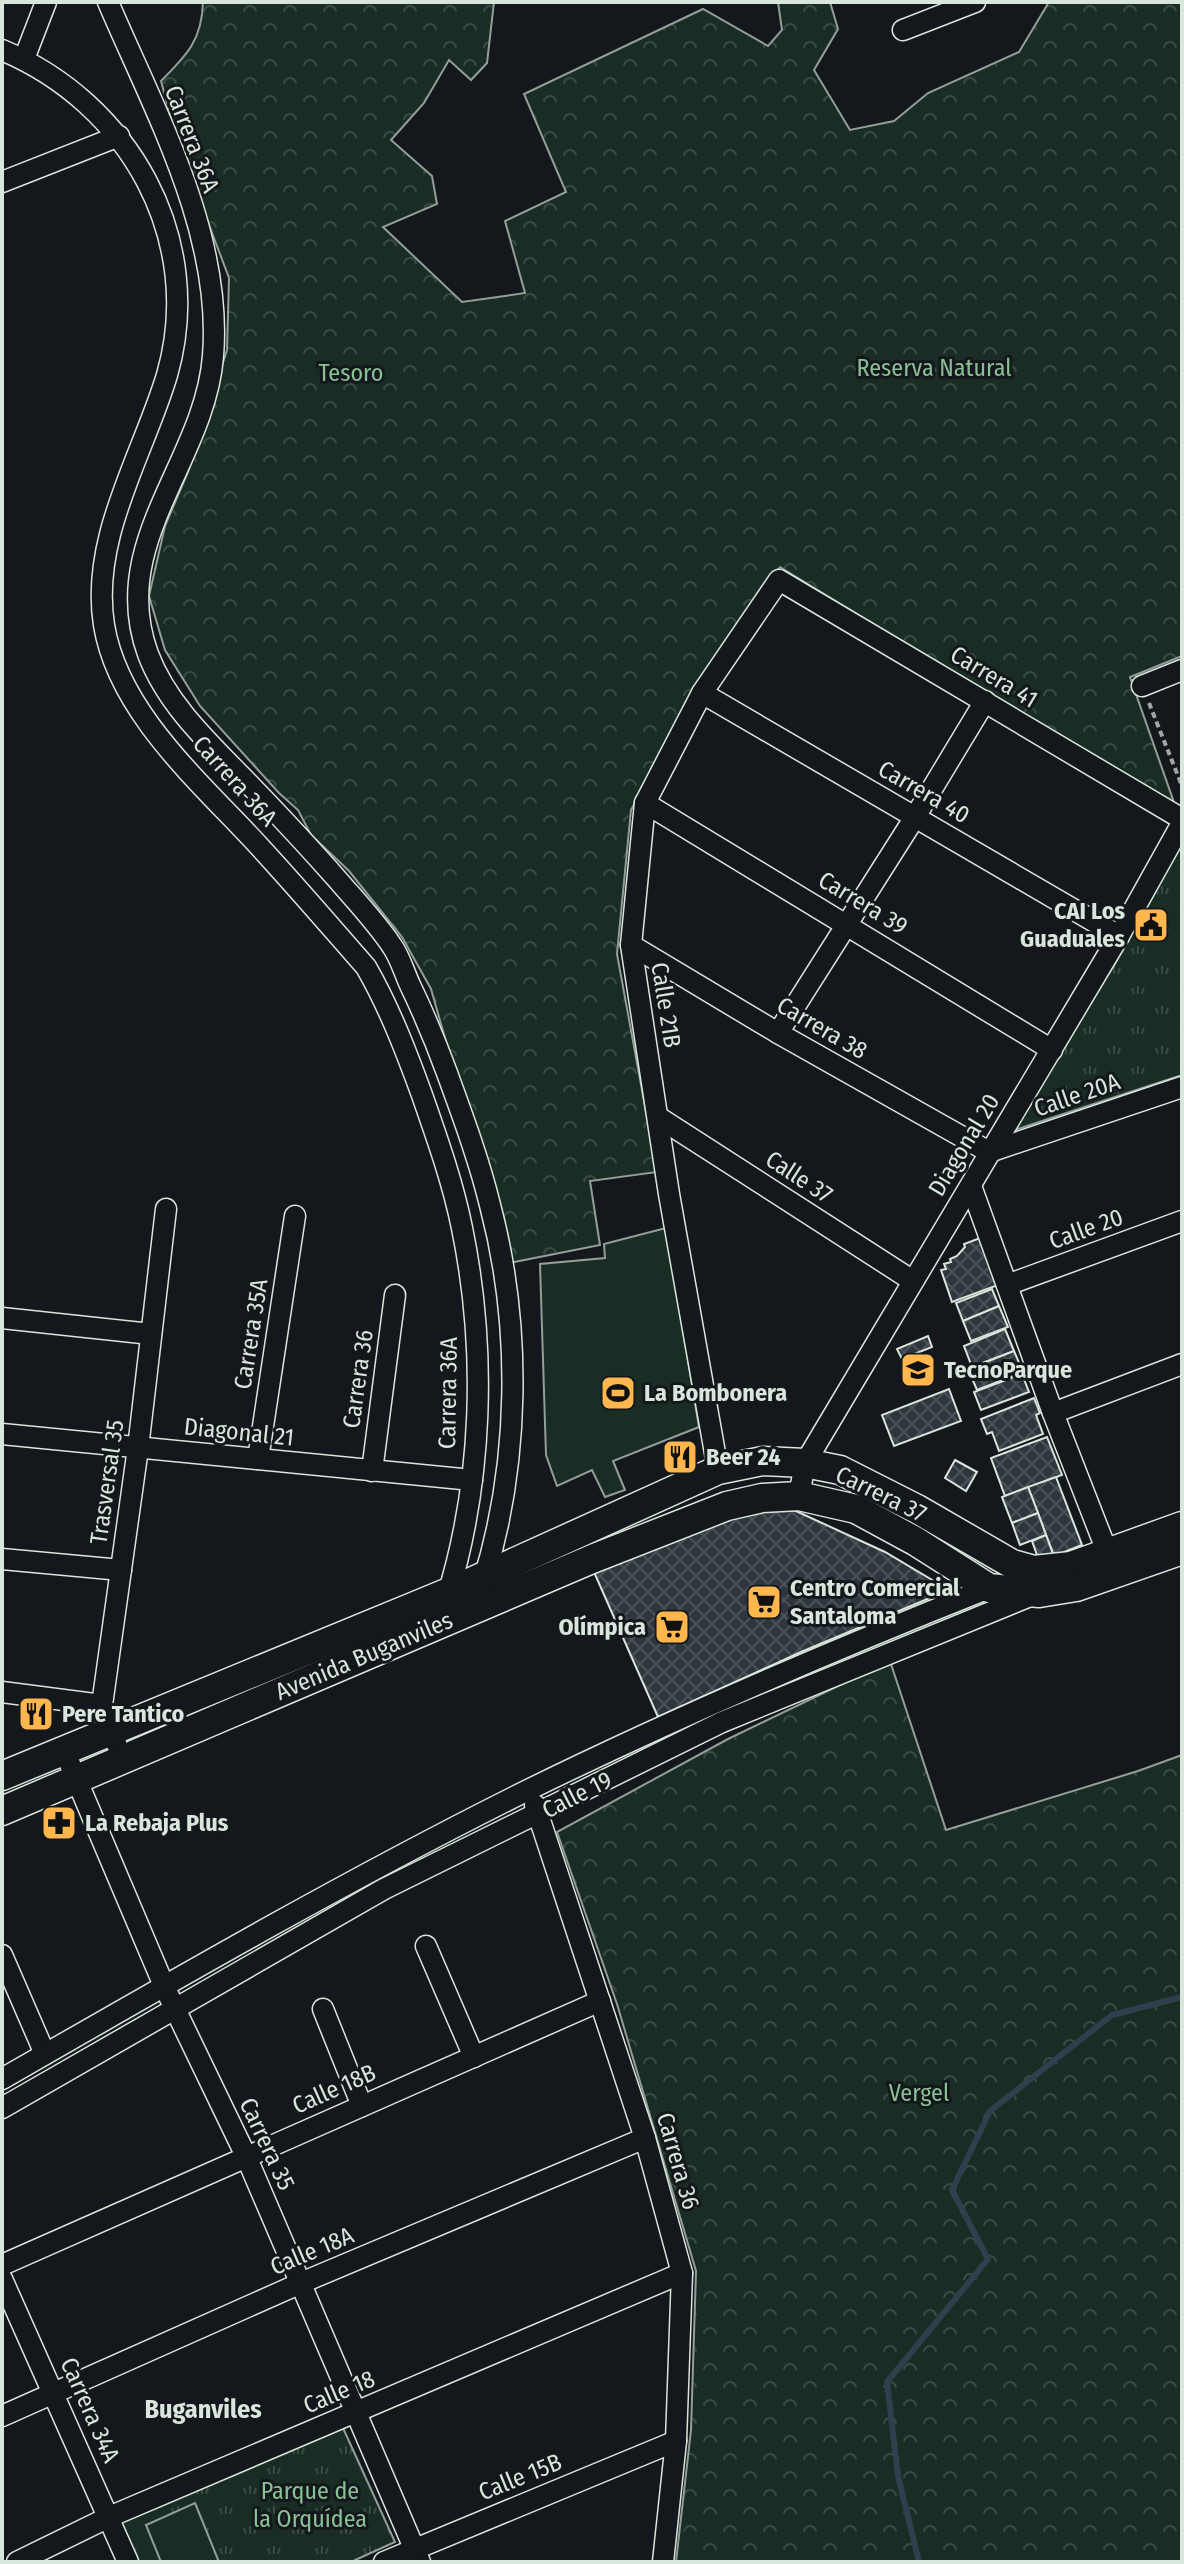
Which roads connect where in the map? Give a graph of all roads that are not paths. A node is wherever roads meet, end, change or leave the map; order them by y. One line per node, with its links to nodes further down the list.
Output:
1 (46, 2): 6 (street)
2 (108, 2): 50 (street, Carrera 36A)
3 (975, 2): 4 (street)
4 (903, 30)
5 (2, 50): 6 (street)
6 (24, 59): 7 (street, Carrera 36A)
7 (119, 136): 8 (street); 42 (street, Carrera 36A)
8 (2, 182)
9 (779, 580): 12 (street, Calle 21B); 13 (street, Carrera 41)
10 (1182, 670): 11 (street)
11 (1142, 686)
12 (702, 693): 14 (street, Calle 21B); 15 (street, Carrera 40)
13 (985, 701): 15 (street); 16 (street, Carrera 41)
14 (645, 803): 17 (street, Carrera 39); 19 (street, Calle 21B)
15 (915, 817): 17 (street); 18 (street, Carrera 40)
16 (1182, 821): 18 (street, Diagonal 20)
17 (848, 924): 20 (street); 21 (street, Carrera 39)
18 (1119, 936): 21 (street, Diagonal 20)
19 (631, 945): 20 (street, Carrera 38); 23 (street, Calle 21B)
20 (778, 1033): 24 (street, Carrera 38)
21 (1052, 1050): 24 (street, Diagonal 20)
22 (1182, 1087): 24 (street, Calle 20A)
23 (658, 1117): 29 (street, Calle 37); 40 (street, Calle 21B)
24 (989, 1152): 25 (street, Diagonal 20)
25 (971, 1186): 29 (street, Diagonal 20); 30 (street)
26 (166, 1209): 33 (street, Trasversal 35)
27 (295, 1216): 38 (street, Carrera 35A)
28 (1182, 1221): 30 (street, Calle 20)
29 (913, 1281): 39 (street, Diagonal 20)
30 (1007, 1285): 35 (street)
31 (395, 1295): 41 (street, Carrera 36)
32 (2, 1318): 33 (street)
33 (151, 1334): 37 (street, Trasversal 35)
34 (1182, 1364): 35 (street)
35 (1053, 1413): 47 (street)
36 (2, 1434): 37 (street, Diagonal 21)
37 (138, 1448): 38 (street, Diagonal 21); 49 (street, Trasversal 35)
38 (258, 1459): 41 (street, Diagonal 21)
39 (805, 1463): 40 (main road, Carrera 37); 43 (street, Diagonal 20); 51 (main road, Carrera 37)
40 (718, 1470): 50 (main road, Avenida Buganviles)
41 (372, 1471): 42 (street, Diagonal 21)
42 (472, 1480): 53 (street, Carrera 36A)
43 (799, 1496): 44 (main road, Carrera 37); 52 (main road, Carrera 37)
44 (727, 1506): 54 (main road, Avenida Buganviles)
45 (1182, 1526): 47 (main road, Calle 19)
46 (1182, 1550): 51 (main road, Calle 19)
47 (1108, 1554): 51 (main road, Calle 19)
48 (2, 1559): 49 (street)
49 (121, 1570): 57 (street, Trasversal 35)
50 (485, 1573): 53 (main road, Avenida Buganviles); 54 (street, Carrera 36A)
51 (1037, 1581): 52 (main road, Carrera 37); 64 (street, Calle 19)
52 (989, 1588): 62 (street, Calle 19)
53 (449, 1592): 55 (street, Carrera 36A); 57 (main road, Avenida Buganviles)
54 (474, 1609): 55 (main road, Avenida Buganviles)
55 (439, 1625): 59 (main road, Avenida Buganviles)
56 (2, 1692): 57 (street)
57 (107, 1717): 58 (main road, Avenida Buganviles); 59 (street, Trasversal 35)
58 (64, 1750): 60 (main road, Avenida Buganviles); 61 (street, Carrera 35)
59 (121, 1758): 61 (main road, Avenida Buganviles)
60 (2, 1776)
61 (77, 1777): 63 (main road, Avenida Buganviles); 67 (street, Carrera 35)
62 (529, 1790): 64 (street, Carrera 36); 67 (street, Calle 19)
63 (2, 1811)
64 (538, 1815): 68 (street, Carrera 36); 69 (street, Calle 19)
65 (426, 1946): 72 (street)
66 (2, 1955): 71 (street)
67 (165, 1988): 69 (street, Carrera 35); 71 (street, Calle 19)
68 (600, 2001): 72 (street, Calle 18B); 76 (street, Carrera 36)
69 (175, 2009): 75 (street, Calle 19); 77 (street, Carrera 35)
70 (323, 2009): 74 (street)
71 (45, 2054): 73 (street, Calle 19)
72 (474, 2057): 74 (street, Calle 18B)
73 (2, 2079)
74 (362, 2106): 77 (street, Calle 18B)
75 (2, 2108)
76 (645, 2138): 79 (street, Carrera 36); 81 (street, Calle 18A)
77 (246, 2156): 78 (street, Calle 18B); 81 (street, Carrera 35)
78 (2, 2265)
79 (682, 2273): 83 (street, Calle 18); 85 (street, Carrera 36)
80 (2, 2279): 82 (street, Carrera 34A)
81 (301, 2283): 82 (street, Calle 18A); 83 (street, Carrera 35)
82 (55, 2394): 84 (street, Calle 18A); 86 (street, Carrera 34A)
83 (354, 2413): 86 (street, Calle 18); 87 (street, Carrera 35)
84 (2, 2416)
85 (676, 2441): 87 (street, Calle 15B); 91 (street, Carrera 36)
86 (109, 2517): 88 (street, Calle 18); 89 (street, Carrera 34A)
87 (417, 2556): 90 (street, Calle 15B)
88 (17, 2562)
89 (128, 2562)
90 (384, 2562)
91 (663, 2562)

